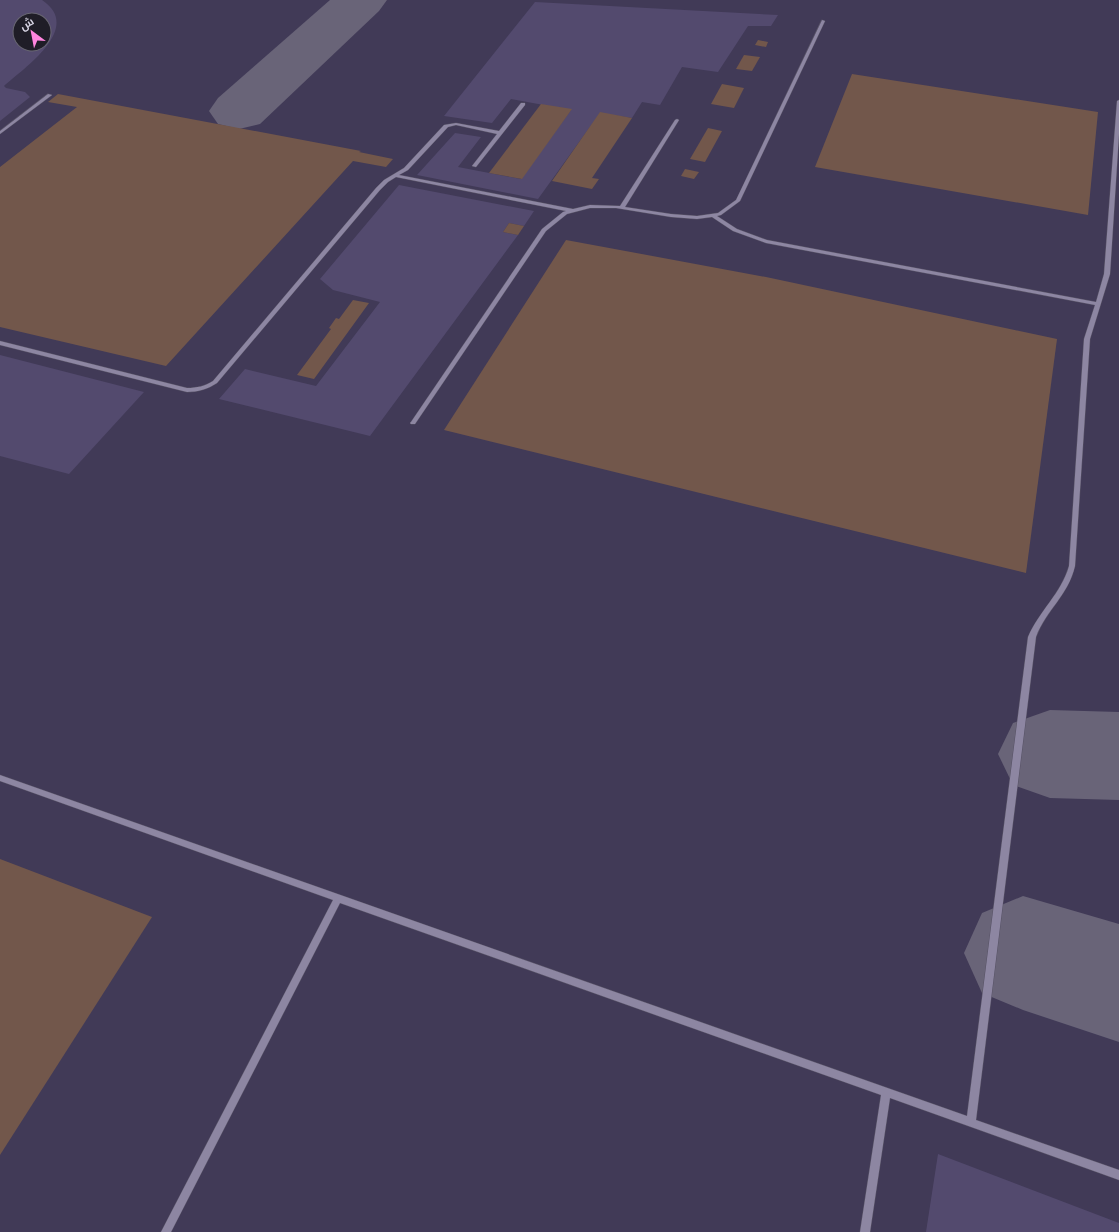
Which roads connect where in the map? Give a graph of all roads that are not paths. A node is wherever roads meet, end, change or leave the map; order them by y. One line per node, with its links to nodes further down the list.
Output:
1 (823, 21): 12 (lane)
2 (50, 95): 7 (lane)
3 (1119, 101): 13 (lane)
4 (523, 104): 6 (lane)
5 (677, 120): 10 (lane)
6 (500, 133): 8 (lane); 9 (lane)
7 (0, 134)
8 (474, 166)
9 (396, 176): 11 (lane); 14 (lane)
10 (622, 207): 11 (lane); 12 (lane)
11 (574, 211): 15 (lane)
12 (714, 216): 13 (lane)
13 (1098, 304): 19 (lane)
14 (0, 343)
15 (413, 423)
16 (0, 778): 17 (lane)
17 (338, 898): 18 (lane); 21 (lane)
18 (886, 1092): 19 (lane); 22 (lane)
19 (971, 1122): 20 (lane)
20 (1119, 1175)
21 (166, 1232)
22 (865, 1232)

